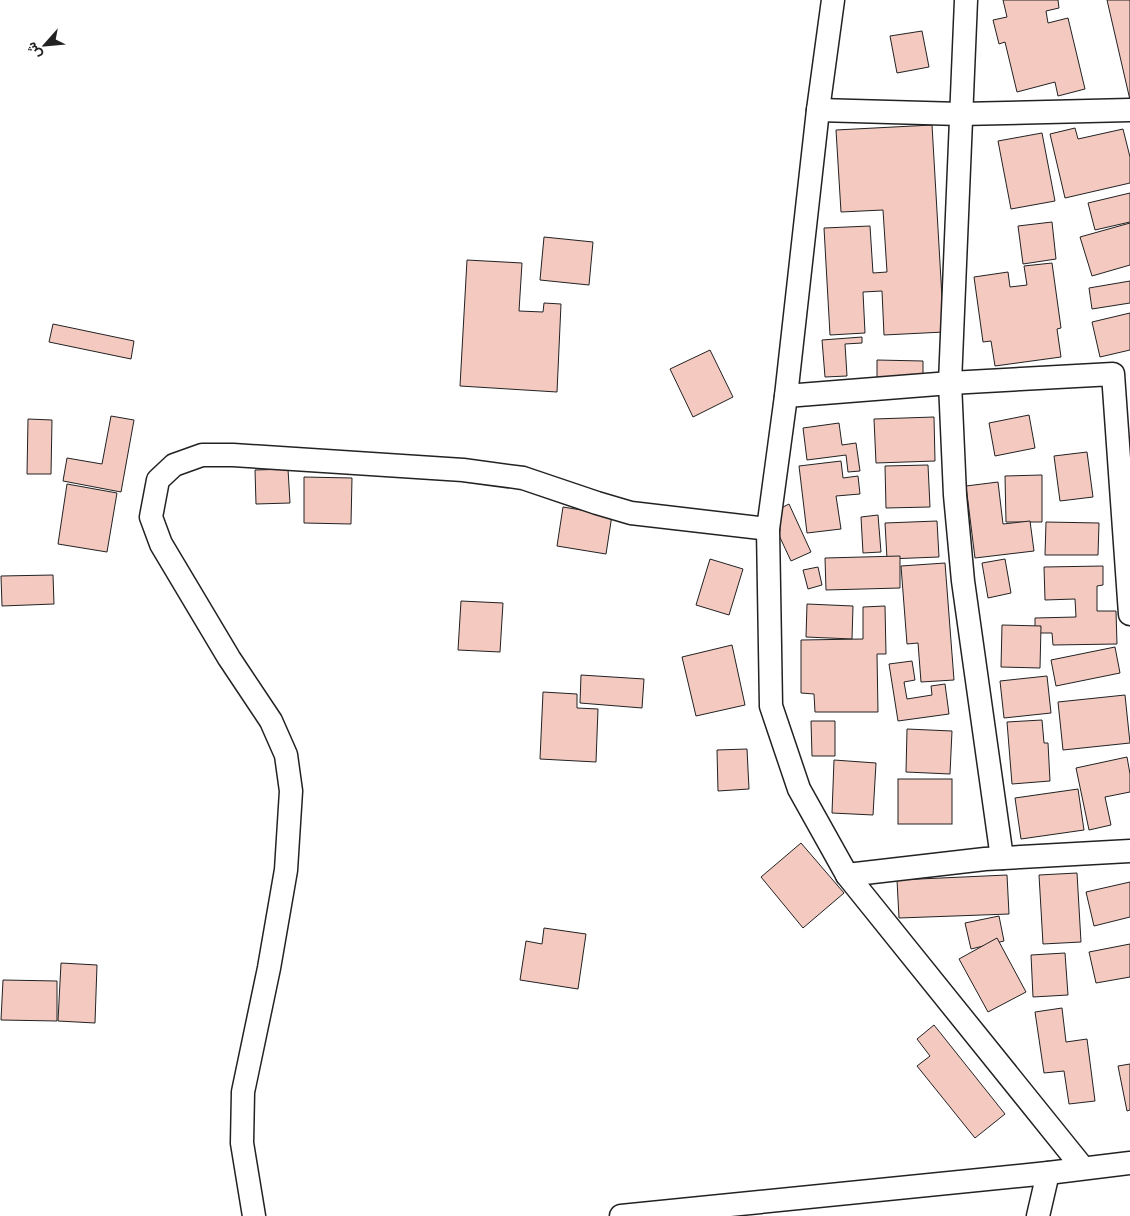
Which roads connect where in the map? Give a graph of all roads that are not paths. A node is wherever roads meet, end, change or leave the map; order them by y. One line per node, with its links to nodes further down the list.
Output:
1 (833, 0): 3 (street)
2 (966, 0): 5 (street)
3 (818, 110): 5 (street); 8 (street)
4 (1130, 110): 5 (street)
5 (960, 114): 7 (street)
6 (1122, 374): 7 (street); 10 (street)
7 (950, 383): 8 (street); 13 (street)
8 (786, 396): 9 (street)
9 (768, 528): 14 (street); 18 (street)
10 (1129, 588): 11 (street)
11 (1130, 614)
12 (1130, 851): 13 (street)
13 (1002, 858): 14 (street)
14 (847, 875): 16 (street)
15 (1130, 1163): 16 (street)
16 (1083, 1168): 17 (street)
17 (1048, 1173): 19 (street); 20 (street)
18 (254, 1216)
19 (621, 1216)
20 (1038, 1216)

